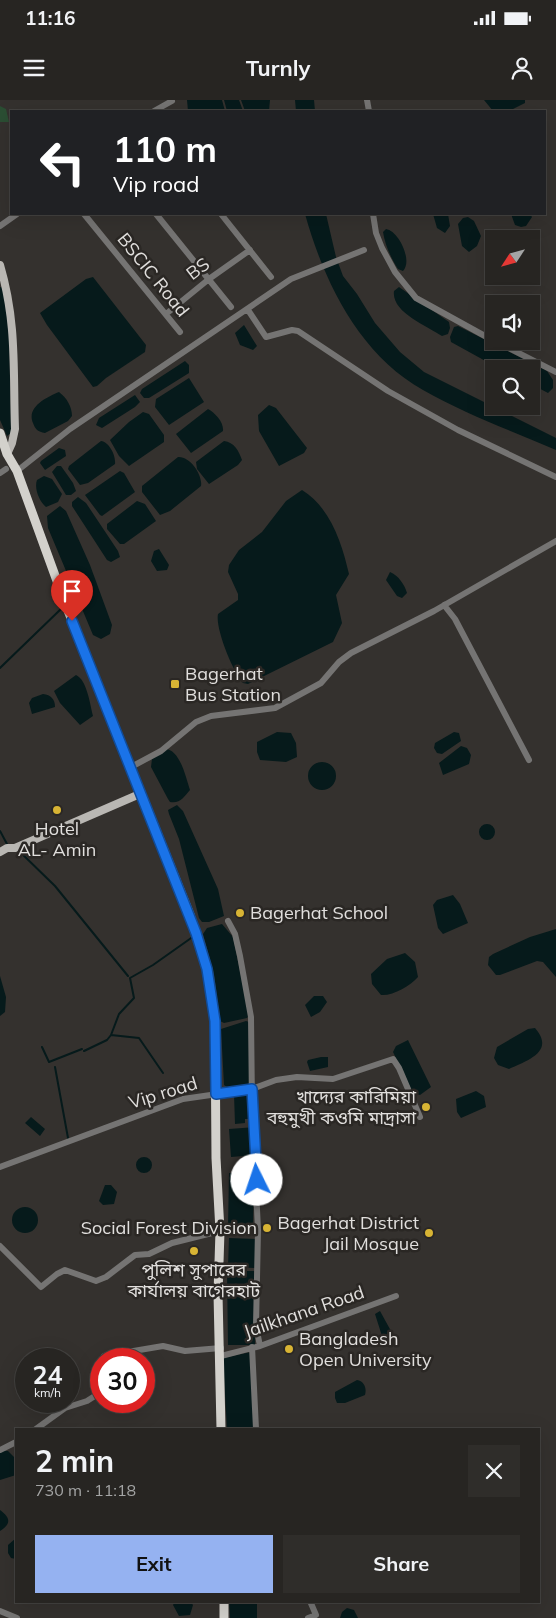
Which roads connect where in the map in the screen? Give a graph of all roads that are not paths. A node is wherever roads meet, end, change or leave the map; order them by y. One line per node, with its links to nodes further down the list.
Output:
1 (172, 100): 2 (street)
2 (156, 110)
3 (16, 215): 8 (street)
4 (85, 215): 16 (street, BSCIC Road)
5 (157, 215): 13 (street)
6 (222, 215): 9 (street)
7 (374, 215): 18 (street)
8 (0, 226)
9 (250, 250): 12 (street); 13 (street, BS)
10 (364, 250): 15 (street)
11 (0, 265): 22 (main road)
12 (271, 277)
13 (208, 279): 14 (street); 16 (street, BS)
14 (230, 307)
15 (248, 310): 23 (street); 24 (street)
16 (166, 314): 17 (street, BSCIC Road)
17 (180, 332)
18 (485, 336)
19 (512, 350): 20 (street)
20 (556, 372)
21 (0, 433): 22 (highway)
22 (8, 454): 23 (highway)
23 (17, 471): 28 (highway)
24 (556, 477)
25 (556, 542): 26 (street)
26 (444, 604): 27 (street); 28 (street)
27 (529, 760)
28 (132, 767): 29 (highway)
29 (142, 793): 30 (main road); 33 (highway)
30 (0, 852)
31 (228, 921): 32 (street)
32 (252, 1089): 33 (street, Vip road); 34 (street, Vip road); 39 (street)
33 (216, 1094): 35 (street, Vip road); 36 (highway)
34 (420, 1117)
35 (0, 1167)
36 (220, 1231): 37 (street); 41 (highway)
37 (0, 1246)
38 (396, 1296): 39 (street, Jailkhana Road)
39 (256, 1347): 41 (street, Jailkhana Road); 45 (street)
40 (151, 1348): 41 (street, Jailkhana Road)
41 (221, 1352): 44 (highway)
42 (90, 1399): 43 (street)
43 (37, 1428)
44 (221, 1428)
45 (256, 1428)
46 (15, 1442): 47 (street)
47 (0, 1450)
48 (224, 1603): 53 (highway)
49 (311, 1603): 51 (street)
50 (0, 1611): 52 (street)
51 (317, 1616): 54 (street)
52 (17, 1618)
53 (224, 1618)
54 (308, 1618)

